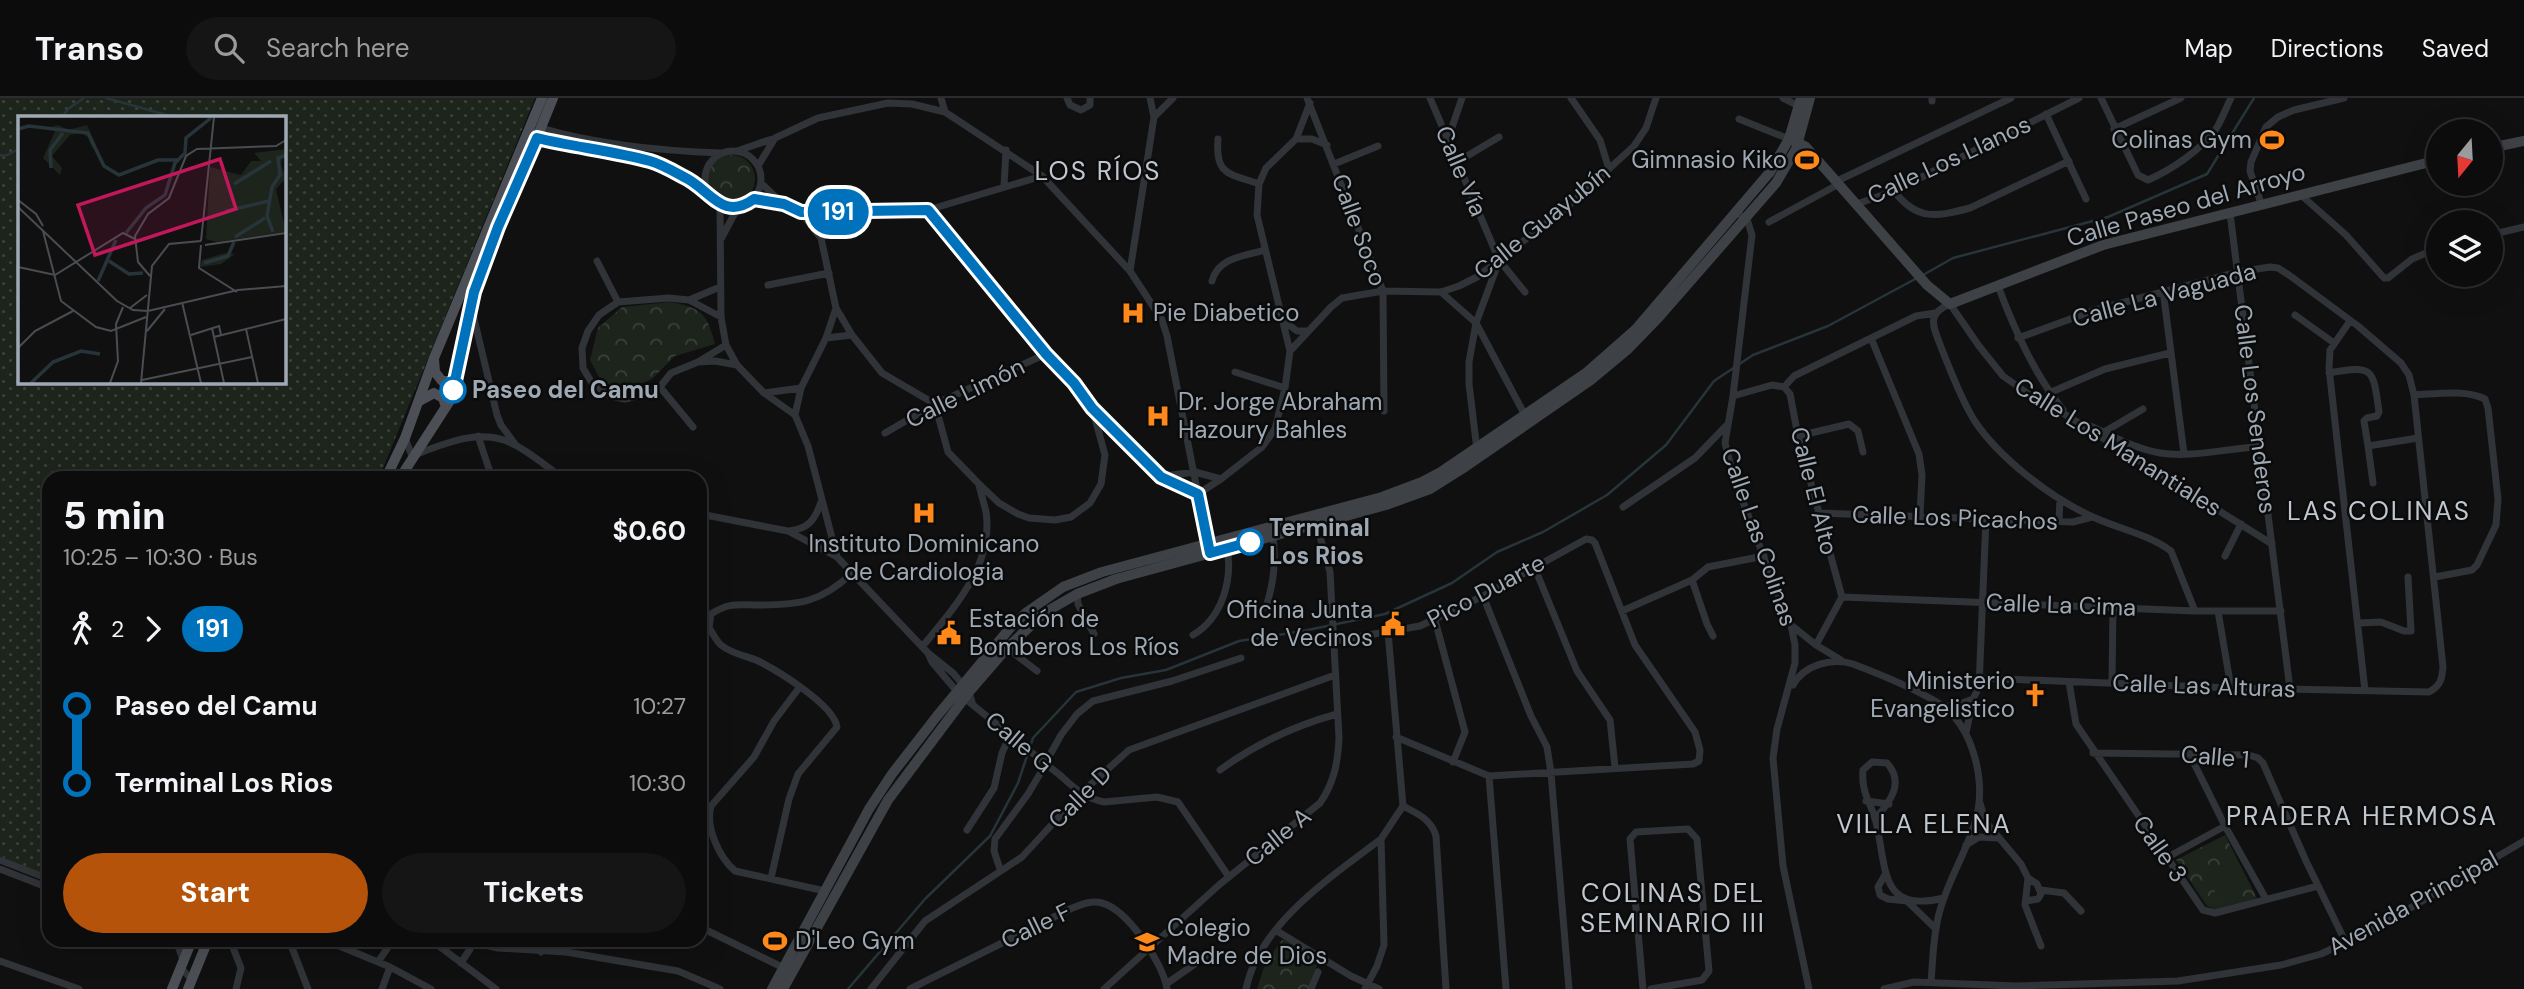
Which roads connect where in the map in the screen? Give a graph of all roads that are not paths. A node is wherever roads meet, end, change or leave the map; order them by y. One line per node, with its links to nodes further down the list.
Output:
1 (542, 98): 112 (main road)
2 (553, 98): 30 (main road)
3 (923, 98): 24 (street)
4 (940, 98): 25 (street)
5 (1067, 98): 6 (street)
6 (1090, 98)
7 (1150, 98): 27 (street)
8 (1173, 98): 27 (street)
9 (1430, 98): 35 (street, Calle Vía)
10 (1462, 98): 35 (street)
11 (1571, 98): 49 (street)
12 (1656, 98): 49 (street, Calle Guayubín)
13 (1783, 98): 23 (street)
14 (1810, 98): 36 (main road)
15 (2011, 98): 51 (street)
16 (2079, 98): 26 (street, Calle Los Llanos)
17 (2101, 98): 29 (street)
18 (2180, 98): 29 (street)
19 (2231, 98): 29 (street)
20 (2344, 98): 60 (street)
21 (890, 100): 24 (street); 32 (street)
22 (1308, 101): 34 (street); 38 (street, Calle Soco)
23 (1800, 102): 36 (main road)
24 (913, 103): 25 (street)
25 (945, 112): 41 (street)
26 (2046, 114): 44 (street); 55 (street, Calle Los Llanos)
27 (1154, 117): 80 (street)
28 (1739, 119): 36 (street)
29 (2114, 129)
30 (539, 133): 43 (street); 56 (street); 94 (main road)
31 (1499, 137): 45 (street)
32 (775, 138): 42 (street); 48 (street)
33 (1218, 139): 53 (street)
34 (1296, 139): 38 (street); 53 (street)
35 (1448, 140): 45 (street, Calle Vía)
36 (1794, 141): 51 (main road); 68 (main road); 70 (main road)
37 (2524, 141): 39 (main road)
38 (1327, 145): 47 (street, Calle Soco)
39 (2503, 145)
40 (1378, 146): 47 (street)
41 (1006, 150): 50 (street); 54 (street)
42 (737, 151): 43 (street); 48 (street)
43 (722, 153): 56 (street)
44 (2069, 161): 55 (street); 59 (street)
45 (1457, 162): 78 (street, Calle Vía)
46 (2426, 163): 57 (main road, Calle Paseo del Arroyo)
47 (1334, 164): 88 (street, Calle Soco)
48 (758, 166): 52 (street)
49 (1609, 169): 78 (street, Calle Guayubín)
50 (1042, 176): 54 (street); 80 (street)
51 (1838, 182): 63 (main road); 71 (street)
52 (761, 183): 58 (street); 62 (street)
53 (1259, 184): 76 (street)
54 (1004, 186): 65 (street)
55 (1894, 191): 63 (street, Calle Los Llanos)
56 (707, 192): 61 (street)
57 (2301, 195): 60 (main road, Calle Paseo del Arroyo); 77 (street)
58 (754, 199): 62 (street); 64 (street)
59 (2087, 199)
60 (2260, 203): 69 (main road, Calle Paseo del Arroyo)
61 (720, 204): 64 (street); 75 (street)
62 (784, 204): 66 (street)
63 (1857, 204): 93 (main road)
64 (738, 207): 75 (street)
65 (928, 210): 67 (street); 111 (street)
66 (801, 212): 67 (street); 74 (street)
67 (839, 212): 74 (street)
68 (1737, 213): 70 (street); 134 (main road)
69 (2230, 213): 81 (street, Calle Los Senderos); 85 (main road, Calle Paseo del Arroyo)
70 (1747, 219): 125 (street, Calle Las Colinas); 134 (main road)
71 (1769, 222)
72 (2524, 226): 73 (street)
73 (2503, 232)
74 (821, 238): 82 (street)
75 (720, 239): 86 (street)
76 (1265, 250): 83 (street); 99 (street)
77 (2426, 253)
78 (1499, 260): 89 (street, Calle Guayubín); 90 (street, Calle Vía); 101 (street)
79 (597, 261): 92 (street)
80 (1130, 271): 154 (street)
81 (2238, 272): 87 (street, Calle La Vaguada); 100 (street, Calle La Vaguada); 145 (street, Calle Los Senderos)
82 (828, 273): 84 (street); 95 (street)
83 (1212, 281)
84 (768, 285)
85 (1998, 286): 93 (main road, Calle Paseo del Arroyo); 106 (street)
86 (720, 287): 91 (street); 98 (street)
87 (2163, 290): 106 (street, Calle La Vaguada); 110 (street)
88 (1383, 291): 89 (street, Calle Guayubín); 102 (street, Calle Guayubín); 131 (street, Calle Soco)
89 (1441, 292): 101 (street)
90 (1525, 292)
91 (690, 300): 92 (street); 98 (street)
92 (618, 302): 118 (street)
93 (1950, 304): 96 (street); 133 (street, Calle Los Manantiales)
94 (471, 306): 117 (main road); 143 (street)
95 (836, 308): 103 (street); 104 (street)
96 (1935, 313): 105 (street); 160 (street)
97 (2295, 315): 107 (street)
98 (721, 317): 108 (street)
99 (1284, 321): 102 (street); 109 (street)
100 (2350, 321): 107 (street); 124 (street, Calle La Vaguada)
101 (1476, 323): 134 (street); 146 (street)
102 (1308, 331): 109 (street, Calle Guayubín)
103 (852, 335): 104 (street); 127 (street)
104 (827, 338): 120 (street)
105 (1871, 338): 119 (street); 167 (street)
106 (2018, 338): 123 (street)
107 (2334, 342): 116 (street)
108 (726, 345): 113 (street); 114 (street)
109 (1290, 351): 121 (street)
110 (2170, 353): 123 (street); 148 (street)
111 (1046, 354): 127 (street, Calle Limón); 129 (street)
112 (434, 358): 117 (main road); 126 (main road)
113 (698, 362): 114 (street); 118 (street)
114 (737, 365): 122 (street)
115 (1235, 372): 121 (street)
116 (2329, 373): 144 (street); 197 (street)
117 (456, 376): 128 (main road)
118 (660, 387): 136 (street)
119 (1784, 387): 125 (street); 140 (street, Calle El Alto)
120 (801, 388): 122 (street); 132 (street)
121 (1285, 388): 156 (street)
122 (764, 393): 132 (street)
123 (2049, 393): 133 (street)
124 (2414, 395): 142 (street, Calle La Vaguada); 184 (street)
125 (1733, 396): 135 (street, Calle Las Colinas)
126 (420, 401): 128 (main road); 141 (main road)
127 (935, 404): 138 (street, Calle Limón); 157 (street)
128 (446, 407): 149 (main road)
129 (1092, 408): 155 (street); 162 (street)
130 (2143, 409): 137 (street)
131 (1384, 411)
132 (795, 415): 161 (street)
133 (2066, 415): 137 (street); 172 (street, Calle Los Manantiales)
134 (1527, 418): 146 (main road)
135 (1727, 425): 163 (street); 178 (street, Calle Las Colinas)
136 (693, 427)
137 (2104, 432): 148 (street)
138 (885, 433)
139 (478, 436): 143 (street); 149 (street); 152 (street)
140 (1798, 436): 147 (street); 165 (street, Calle El Alto)
141 (405, 438): 149 (street); 150 (main road)
142 (2418, 438): 144 (street); 184 (street, Calle La Vaguada)
143 (516, 444): 153 (street)
144 (2368, 446): 158 (street)
145 (2260, 447): 148 (street); 175 (street, Calle Los Senderos)
146 (1478, 452): 169 (main road)
147 (1863, 452)
148 (2184, 454)
149 (412, 456): 151 (main road)
150 (389, 471)
151 (404, 471)
152 (490, 471)
153 (553, 471)
154 (1195, 472): 155 (street); 156 (street); 159 (street)
155 (1161, 477): 159 (street)
156 (1221, 479): 159 (street)
157 (978, 483): 162 (street); 164 (street)
158 (2372, 483)
159 (1198, 494): 176 (street)
160 (2060, 499): 168 (street); 171 (street)
161 (821, 501): 173 (street); 180 (street)
162 (999, 503): 164 (street)
163 (1623, 507)
164 (986, 513): 206 (street)
165 (1818, 513): 167 (street, Calle Los Picachos); 188 (street, Calle El Alto)
166 (707, 515): 173 (street)
167 (1920, 515): 170 (street, Calle Los Picachos)
168 (2092, 517): 171 (street, Calle Los Picachos); 193 (street)
169 (1315, 519): 174 (main road); 176 (main road); 203 (street, Calle A)
170 (1986, 519): 171 (street, Calle Los Picachos); 189 (street)
171 (2059, 521)
172 (2241, 524): 175 (street, Calle Los Manantiales); 179 (street)
173 (788, 531): 180 (street)
174 (1273, 536): 177 (main road); 190 (street)
175 (2272, 544): 195 (street, Calle Los Senderos)
176 (1209, 548): 177 (main road); 186 (main road); 220 (main road)
177 (1227, 548): 201 (street)
178 (1764, 556): 185 (street); 198 (street, Calle Las Colinas)
179 (2225, 556)
180 (837, 557): 182 (street, Calle G)
181 (1534, 566): 187 (street, Pico Duarte); 192 (street, Pico Duarte); 230 (street)
182 (851, 573): 206 (street, Calle G); 214 (street)
183 (2408, 577): 197 (street)
184 (2435, 577): 219 (street, Calle La Vaguada)
185 (1692, 580): 192 (street); 202 (street)
186 (1077, 594): 200 (street); 205 (main road)
187 (1483, 596): 196 (street, Pico Duarte); 232 (street)
188 (1842, 597): 189 (street, Calle La Cima); 204 (street)
189 (1982, 602): 191 (street, Calle La Cima); 211 (street)
190 (1266, 607)
191 (2113, 607): 193 (street, Calle La Cima); 213 (street)
192 (1622, 611): 230 (street)
193 (2195, 611): 194 (street, Calle La Cima)
194 (2218, 611): 195 (street, Calle La Cima); 215 (street)
195 (2281, 611): 216 (street, Calle Los Senderos)
196 (1435, 620): 199 (street, Pico Duarte); 229 (street)
197 (2359, 623): 218 (street)
198 (1791, 625): 204 (street); 217 (street, Calle Las Colinas)
199 (1388, 632): 203 (street, Pico Duarte); 226 (street)
200 (1094, 634)
201 (1194, 635)
202 (1713, 636)
203 (1334, 641): 210 (street, Calle A)
204 (1816, 645): 208 (street)
205 (1007, 648): 209 (street); 220 (main road)
206 (925, 650): 220 (street, Calle G)
207 (1241, 659): 249 (street)
208 (1842, 660): 217 (street); 222 (street)
209 (1037, 671)
210 (1335, 675): 223 (street, Calle A); 234 (street, Calle D)
211 (1980, 678): 212 (street, Calle Las Alturas); 221 (street)
212 (2068, 681): 213 (street, Calle Las Alturas); 227 (street, Calle 3)
213 (2112, 683): 215 (street, Calle Las Alturas)
214 (799, 688): 254 (street); 254 (street)
215 (2231, 688): 216 (street, Calle Las Alturas)
216 (2290, 689): 218 (street, Calle Las Alturas)
217 (1789, 691): 319 (street, Calle Las Colinas)
218 (2365, 691): 219 (street, Calle Las Alturas)
219 (2429, 692)
220 (965, 694): 225 (street, Calle G); 259 (main road); 307 (main road)
221 (1973, 699): 222 (street); 224 (street)
222 (1942, 706): 224 (street)
223 (1337, 714): 231 (street); 253 (street, Calle A)
224 (1966, 733): 236 (street)
225 (1010, 735): 234 (street, Calle G, bridge); 241 (street)
226 (1396, 737): 229 (street); 238 (street)
227 (2094, 753): 228 (street, Calle 1); 246 (street, Calle 3)
228 (2189, 753): 240 (street); 257 (street, Calle 1)
229 (1453, 762): 233 (street)
230 (1615, 767): 232 (street)
231 (1220, 770)
232 (1551, 774): 233 (street); 316 (street)
233 (1489, 776): 315 (street)
234 (1080, 794): 249 (street, Calle D); 253 (street)
235 (1867, 801): 237 (street); 237 (street); 239 (street)
236 (1980, 803): 242 (street); 245 (street)
237 (1888, 804): 239 (street)
238 (1403, 806): 243 (street); 314 (street)
239 (1875, 819): 251 (street)
240 (2225, 826): 246 (street); 261 (street)
241 (967, 830)
242 (1997, 838): 245 (street); 255 (street)
243 (1381, 839): 267 (street); 297 (street)
244 (2524, 841): 268 (street, Avenida Principal)
245 (1966, 846): 260 (street)
246 (2166, 858): 261 (street, Calle 3)
247 (0, 860): 250 (street)
248 (0, 869): 250 (street)
249 (1000, 869): 308 (street, Calle D)
250 (16, 871): 252 (street); 256 (street)
251 (1886, 873): 262 (street); 262 (street)
252 (42, 877)
253 (1229, 877): 282 (street, Calle A)
254 (771, 878): 259 (street)
255 (2028, 878): 258 (street); 263 (street)
256 (42, 884)
257 (2318, 886): 261 (street, Calle 3); 268 (street, Calle 1)
258 (2041, 890): 263 (street); 264 (street)
259 (825, 891): 291 (main road)
260 (1944, 898): 262 (street); 265 (street)
261 (2266, 899)
262 (1907, 901): 265 (street)
263 (2026, 901): 269 (street)
264 (2081, 911)
265 (1936, 929): 293 (street)
266 (707, 930): 291 (street)
267 (1276, 931): 297 (street); 311 (street)
268 (2346, 943): 293 (street, Avenida Principal)
269 (2041, 946)
270 (179, 947): 290 (street)
271 (189, 947): 290 (main road)
272 (205, 947): 294 (main road)
273 (233, 947): 300 (street)
274 (292, 947): 301 (street)
275 (342, 947): 287 (street)
276 (388, 947): 287 (street)
277 (440, 947): 288 (street)
278 (471, 947): 288 (street)
279 (500, 947): 283 (street)
280 (537, 947): 283 (street)
281 (567, 947): 284 (street)
282 (1150, 948): 296 (street, Calle F); 309 (street, Calle F); 310 (street, Calle A)
283 (541, 952): 284 (street)
284 (566, 952): 305 (street)
285 (1205, 957): 296 (street)
286 (0, 961): 295 (street)
287 (378, 962): 289 (street)
288 (461, 964): 304 (street)
289 (390, 967): 302 (street); 303 (street)
290 (181, 968): 294 (street); 299 (main road)
291 (784, 968): 306 (main road)
292 (1318, 972): 312 (street)
293 (1931, 982): 320 (street, Avenida Principal)
294 (190, 985)
295 (61, 986): 298 (street)
296 (1167, 986)
297 (1366, 986): 313 (street)
298 (79, 989)
299 (172, 989)
300 (236, 989)
301 (308, 989)
302 (382, 989)
303 (431, 989)
304 (496, 989)
305 (720, 989)
306 (772, 989)
307 (783, 989)
308 (871, 989)
309 (910, 989)
310 (1104, 989)
311 (1246, 989)
312 (1311, 989)
313 (1379, 989)
314 (1446, 989)
315 (1506, 989)
316 (1569, 989)
317 (1643, 989): 318 (street)
318 (1651, 989)
319 (1808, 989)
320 (1884, 989)

